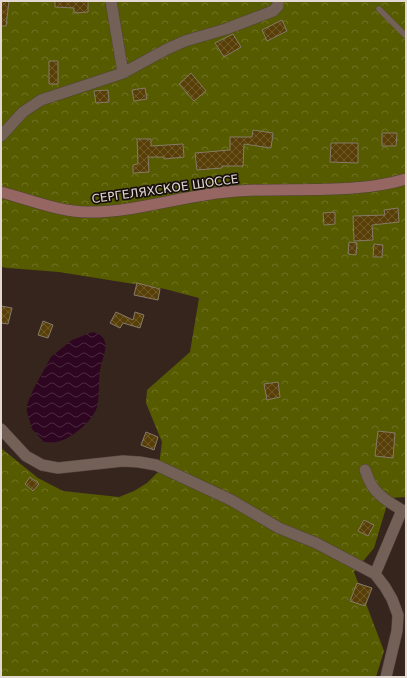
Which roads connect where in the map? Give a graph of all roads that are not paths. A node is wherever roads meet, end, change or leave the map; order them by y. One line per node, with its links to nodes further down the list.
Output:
1 (111, 1): 5 (street)
2 (278, 1): 5 (street)
3 (379, 9): 4 (lane)
4 (406, 36)
5 (123, 73): 6 (street)
6 (1, 136)
7 (406, 179): 8 (main road, СЕРГЕЛЯХСКОЕ ШОССЕ)
8 (1, 192)
9 (1, 429): 12 (street)
10 (365, 470): 11 (street)
11 (404, 511): 12 (street)
12 (375, 574): 13 (street)
13 (386, 677)

